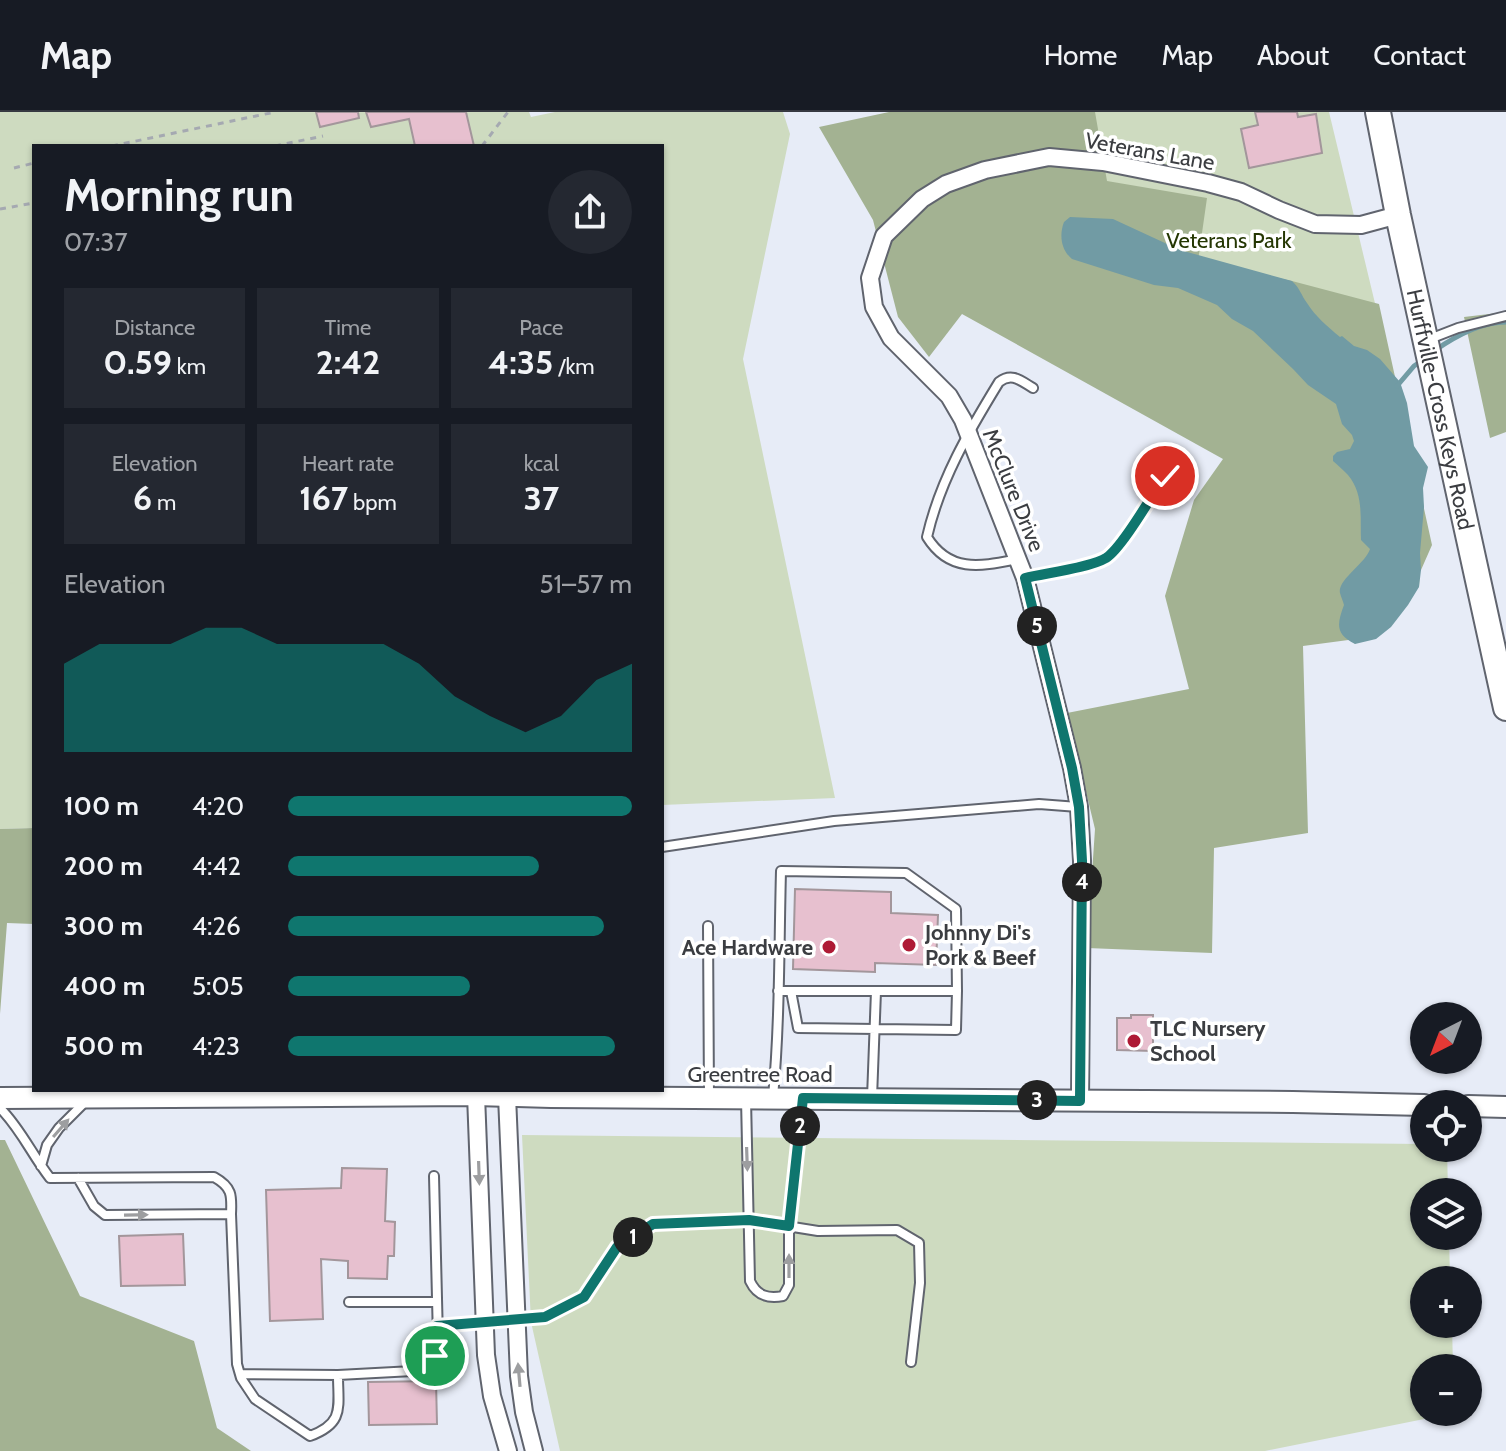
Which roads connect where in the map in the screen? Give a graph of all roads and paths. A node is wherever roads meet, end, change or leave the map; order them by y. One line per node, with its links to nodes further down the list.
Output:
1 (275, 112): 5 (path)
2 (508, 112): 7 (path)
3 (1378, 112): 12 (main road, Hurffville-Cross Keys Road)
4 (323, 136): 6 (path)
5 (122, 144)
6 (285, 144)
7 (484, 144)
8 (32, 164): 9 (path)
9 (14, 168)
10 (32, 203): 11 (path)
11 (0, 209)
12 (1398, 215): 13 (street, Veterans Lane); 15 (main road, Hurffville-Cross Keys Road)
13 (901, 218): 17 (street, McClure Drive)
14 (1506, 316): 15 (lane)
15 (1427, 341): 21 (main road, Hurffville-Cross Keys Road)
16 (1033, 388): 17 (lane)
17 (968, 433): 19 (street, McClure Drive); 19 (lane)
18 (1165, 476): 20 (lane)
19 (1018, 559): 20 (street, McClure Drive)
20 (1025, 578): 22 (street, McClure Drive)
21 (1506, 708)
22 (1079, 807): 23 (lane); 41 (street, McClure Drive)
23 (664, 847)
24 (708, 926): 36 (lane)
25 (778, 991): 26 (lane); 28 (lane); 38 (lane)
26 (791, 991): 27 (lane); 29 (lane)
27 (876, 991): 28 (lane); 29 (lane)
28 (957, 991): 29 (lane)
29 (876, 1029): 40 (lane)
30 (330, 1093): 31 (street, Greentree Road); 34 (street, Greentree Road)
31 (493, 1094): 32 (street, Greentree Road); 54 (street); 55 (street, one-way to 55)
32 (552, 1094): 33 (street, Greentree Road)
33 (597, 1094): 36 (street, Greentree Road)
34 (91, 1096): 35 (street, Greentree Road); 46 (lane, one-way to 34)
35 (0, 1098)
36 (709, 1098): 37 (street, Greentree Road)
37 (746, 1098): 38 (street, Greentree Road); 50 (lane, one-way to 50)
38 (773, 1098): 39 (street, Greentree Road)
39 (803, 1098): 40 (street, Greentree Road); 51 (lane)
40 (872, 1099): 41 (street, Greentree Road)
41 (1080, 1101): 42 (street, Greentree Road)
42 (1410, 1105)
43 (1482, 1106): 44 (street)
44 (1506, 1107)
45 (0, 1108): 46 (lane)
46 (41, 1166): 48 (lane)
47 (434, 1176): 53 (lane)
48 (78, 1178): 49 (lane, one-way to 49); 49 (lane)
49 (231, 1214): 58 (lane)
50 (749, 1220): 51 (lane); 51 (lane, one-way to 51); 54 (lane)
51 (789, 1226): 57 (lane)
52 (349, 1302): 53 (lane)
53 (437, 1302): 56 (lane)
54 (516, 1321): 55 (lane); 61 (street, one-way to 54)
55 (484, 1323): 56 (lane); 60 (street)
56 (437, 1326): 59 (lane)
57 (911, 1362)
58 (240, 1374): 59 (lane); 59 (lane)
59 (338, 1375)
60 (508, 1451)
61 (534, 1451)

